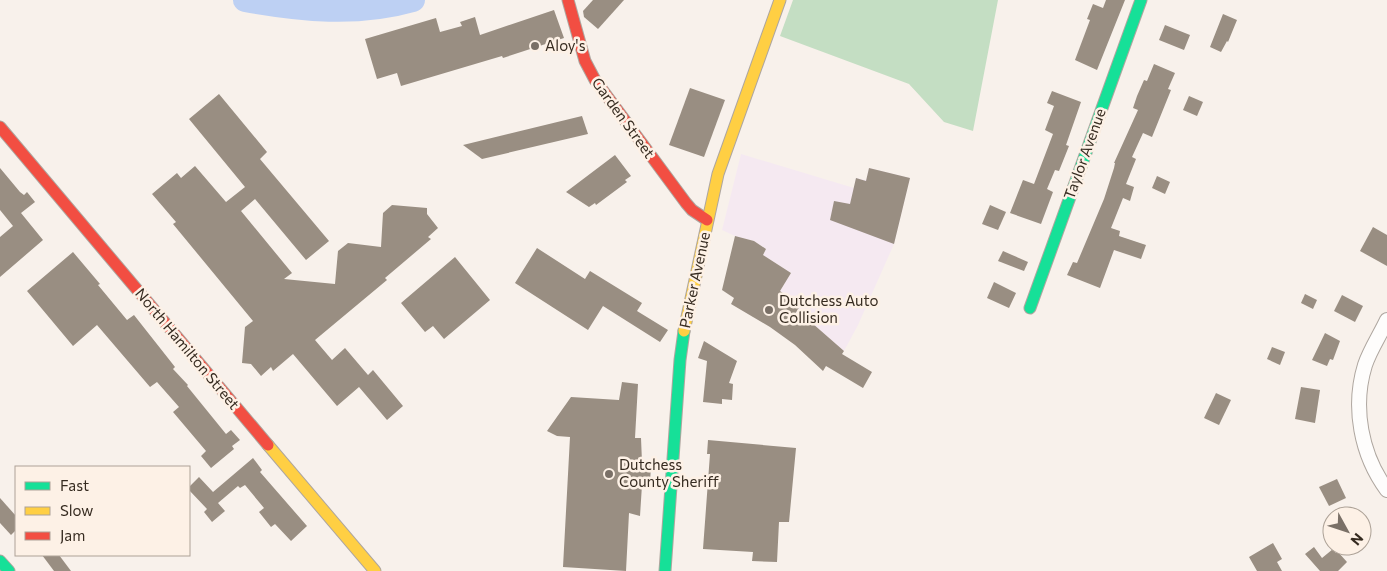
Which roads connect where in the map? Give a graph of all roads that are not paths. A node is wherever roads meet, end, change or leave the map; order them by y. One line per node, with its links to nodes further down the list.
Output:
1 (568, 0): 5 (street, Garden Street)
2 (780, 0): 5 (street, Parker Avenue)
3 (1141, 0): 6 (street, Taylor Avenue)
4 (0, 127): 11 (street, North Hamilton Street)
5 (707, 220): 12 (street, Parker Avenue)
6 (1030, 308)
7 (1387, 320): 8 (street)
8 (1387, 490)
9 (0, 561): 10 (street)
10 (9, 571)
11 (375, 571)
12 (665, 571)

